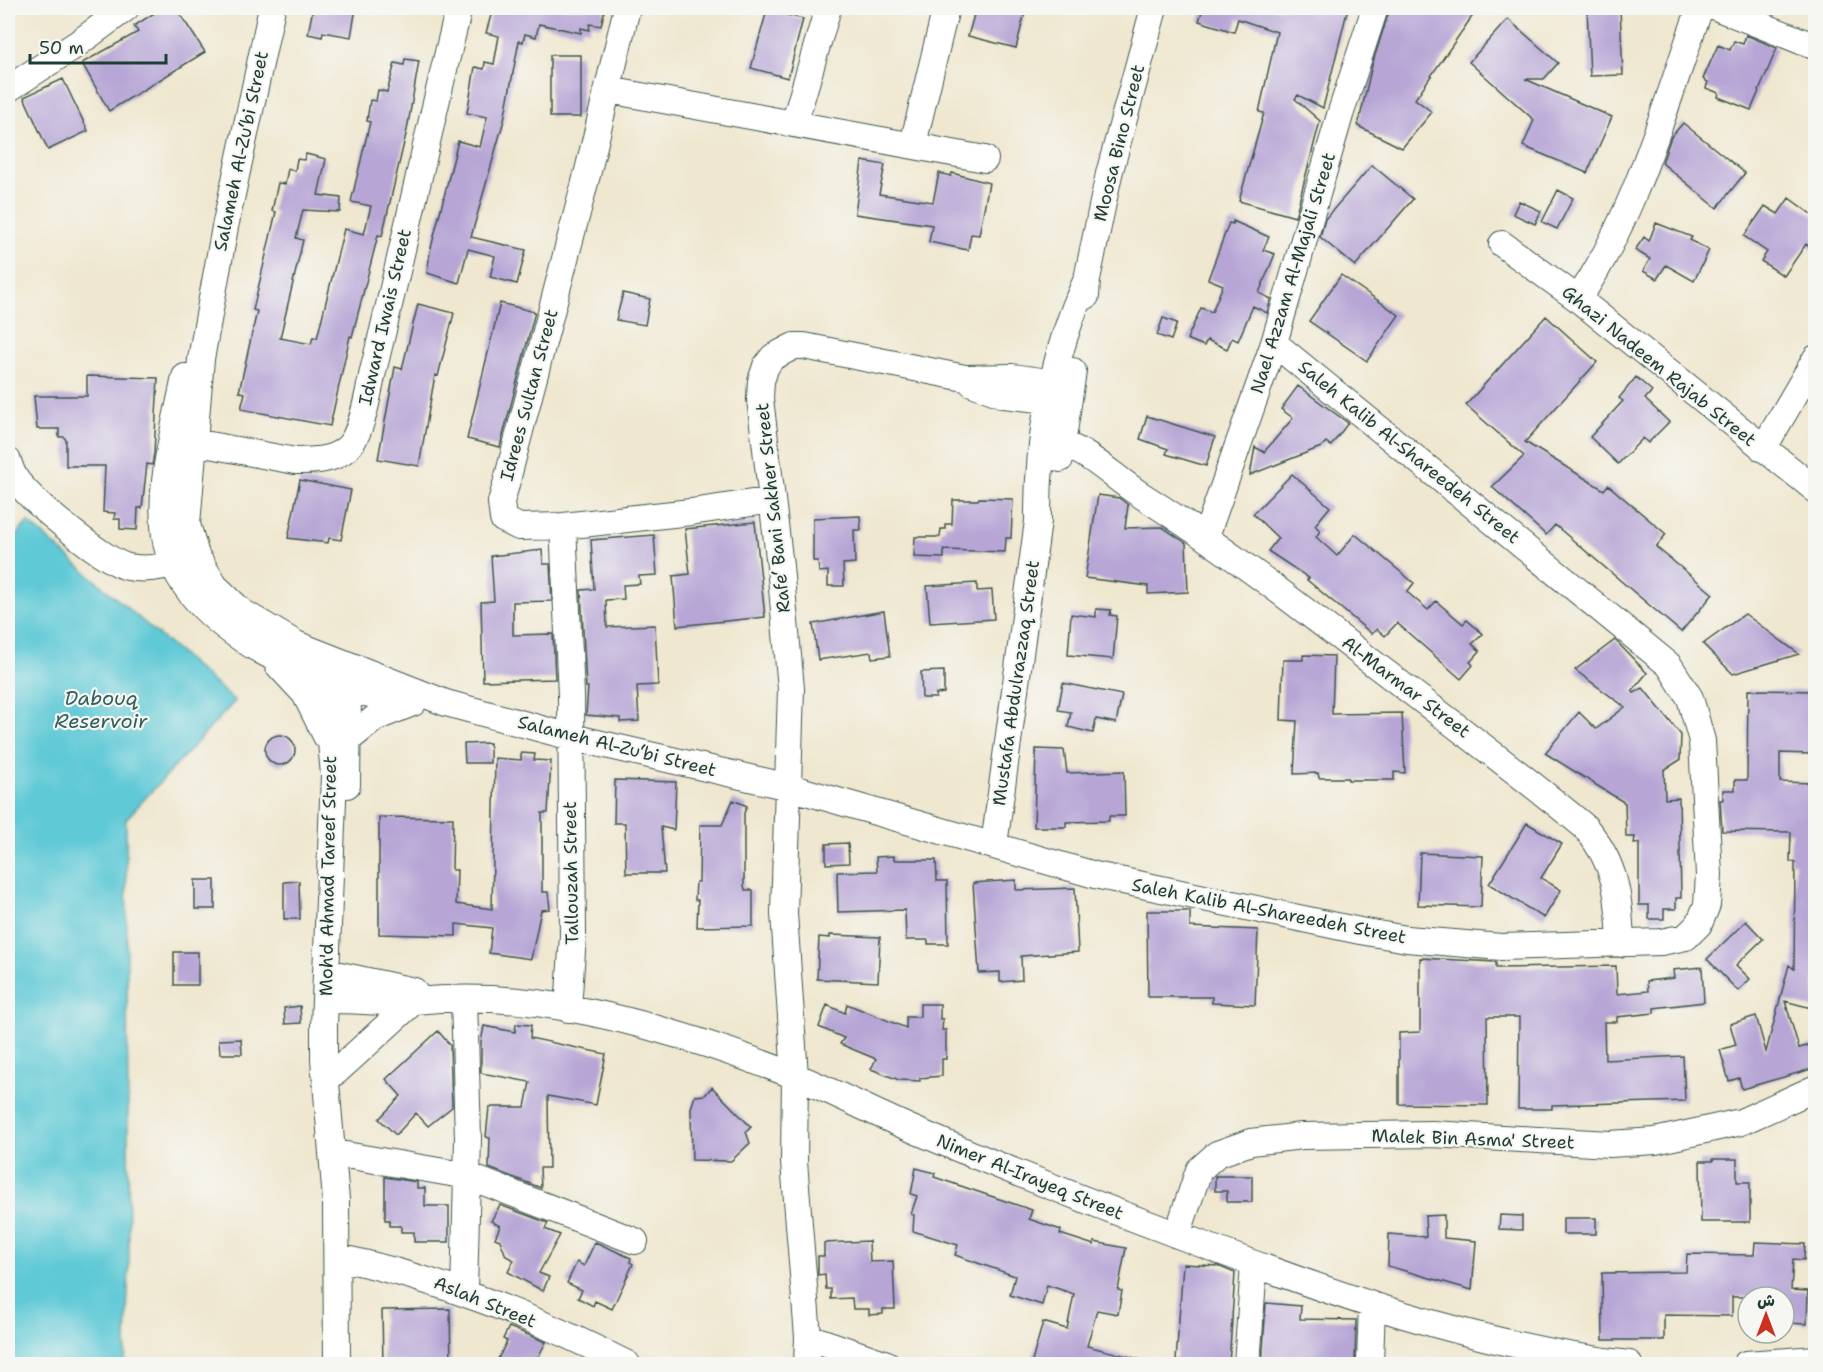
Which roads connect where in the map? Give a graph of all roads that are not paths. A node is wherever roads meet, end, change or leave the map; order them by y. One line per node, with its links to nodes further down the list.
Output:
1 (126, 8): 12 (street)
2 (272, 8): 22 (street, Salameh Al-Zu‘bi Street)
3 (459, 8): 22 (street, Idward Iwais Street)
4 (627, 8): 13 (street, Idrees Sultan Street)
5 (828, 8): 14 (street)
6 (946, 8): 15 (street)
7 (1154, 8): 21 (street, Moosa Bino Street)
8 (1375, 8): 19 (street, Nael Azzam Al-Majali Street)
9 (1700, 8): 18 (street)
10 (1718, 8): 11 (street)
11 (1815, 46)
12 (8, 88)
13 (608, 90): 14 (street); 28 (street, Idrees Sultan Street)
14 (794, 124): 15 (street)
15 (913, 144): 16 (street)
16 (985, 159)
17 (1502, 244): 18 (street, Ghazi Nadeem Rajab Street)
18 (1578, 299): 24 (street, Ghazi Nadeem Rajab Street)
19 (1274, 343): 29 (street, Nael Azzam Al-Majali Street); 40 (street, Saleh Kalib Al-Shareedeh Street)
20 (1815, 358): 24 (street)
21 (1060, 393): 23 (street, Mustafa Abdulrazzaq Street); 27 (street, Rafe‘ Bani Sakher Street)
22 (183, 439): 30 (street, Salameh Al-Zu‘bi Street); 31 (street, Salameh Al-Zu‘bi Street)
23 (1053, 448): 29 (street, Al-Marmar Street); 39 (street, Mustafa Abdulrazzaq Street)
24 (1763, 449): 26 (street, Ghazi Nadeem Rajab Street)
25 (8, 461): 31 (street)
26 (1815, 490)
27 (772, 500): 28 (street, Idrees Sultan Street); 38 (street, Rafe‘ Bani Sakher Street)
28 (563, 526): 36 (street, Tallouzah Street)
29 (1206, 536): 40 (street, Al-Marmar Street)
30 (196, 555): 31 (street); 33 (street, Salameh Al-Zu‘bi Street)
31 (172, 565): 32 (street, Salameh Al-Zu‘bi Street)
32 (258, 647): 33 (street, Salameh Al-Zu‘bi Street); 37 (street)
33 (342, 675): 34 (street, Salameh Al-Zu‘bi Street); 35 (street, Salameh Al-Zu‘bi Street); 37 (street, Moh'd Ahmad Tareef Street)
34 (414, 702): 35 (street, Salameh Al-Zu‘bi Street); 37 (street)
35 (446, 703): 36 (street, Salameh Al-Zu‘bi Street)
36 (571, 737): 38 (street, Salameh Al-Zu‘bi Street); 45 (street, Tallouzah Street)
37 (340, 742): 41 (street, Moh'd Ahmad Tareef Street)
38 (789, 787): 39 (street, Saleh Kalib Al-Shareedeh Street); 46 (street, Rafe‘ Bani Sakher Street)
39 (994, 845): 40 (street, Saleh Kalib Al-Shareedeh Street)
40 (1621, 944)
41 (334, 973): 42 (street, Nimer Al-Irayeq Street); 44 (street, Moh'd Ahmad Tareef Street)
42 (423, 999): 43 (street, Nimer Al-Irayeq Street); 44 (street, Nimer Al-Irayeq Street); 47 (street)
43 (464, 999): 45 (street, Nimer Al-Irayeq Street); 50 (street)
44 (333, 1000): 47 (street, Moh'd Ahmad Tareef Street)
45 (568, 1009): 46 (street, Nimer Al-Irayeq Street)
46 (795, 1076): 51 (street, Nimer Al-Irayeq Street); 57 (street, Rafe‘ Bani Sakher Street)
47 (332, 1082): 49 (street, Moh'd Ahmad Tareef Street)
48 (1815, 1088): 51 (street, Malek Bin Asma' Street)
49 (334, 1153): 50 (street); 53 (street, Moh'd Ahmad Tareef Street)
50 (468, 1176): 52 (street); 55 (street)
51 (1177, 1235): 54 (street, Nimer Al-Irayeq Street)
52 (635, 1241)
53 (337, 1257): 55 (street, Aslah Street); 60 (street, Moh'd Ahmad Tareef Street)
54 (1254, 1265): 56 (street, Nimer Al-Irayeq Street); 64 (street)
55 (464, 1292): 61 (street, Aslah Street)
56 (1372, 1305): 59 (street, Nimer Al-Irayeq Street); 65 (street)
57 (808, 1336): 62 (street, Rafe‘ Bani Sakher Street); 63 (street)
58 (1815, 1359): 67 (street)
59 (1594, 1362): 66 (street, Nimer Al-Irayeq Street)
60 (337, 1365)
61 (627, 1365)
62 (807, 1365)
63 (887, 1365)
64 (1247, 1365)
65 (1370, 1365)
66 (1629, 1365)
67 (1746, 1365)

